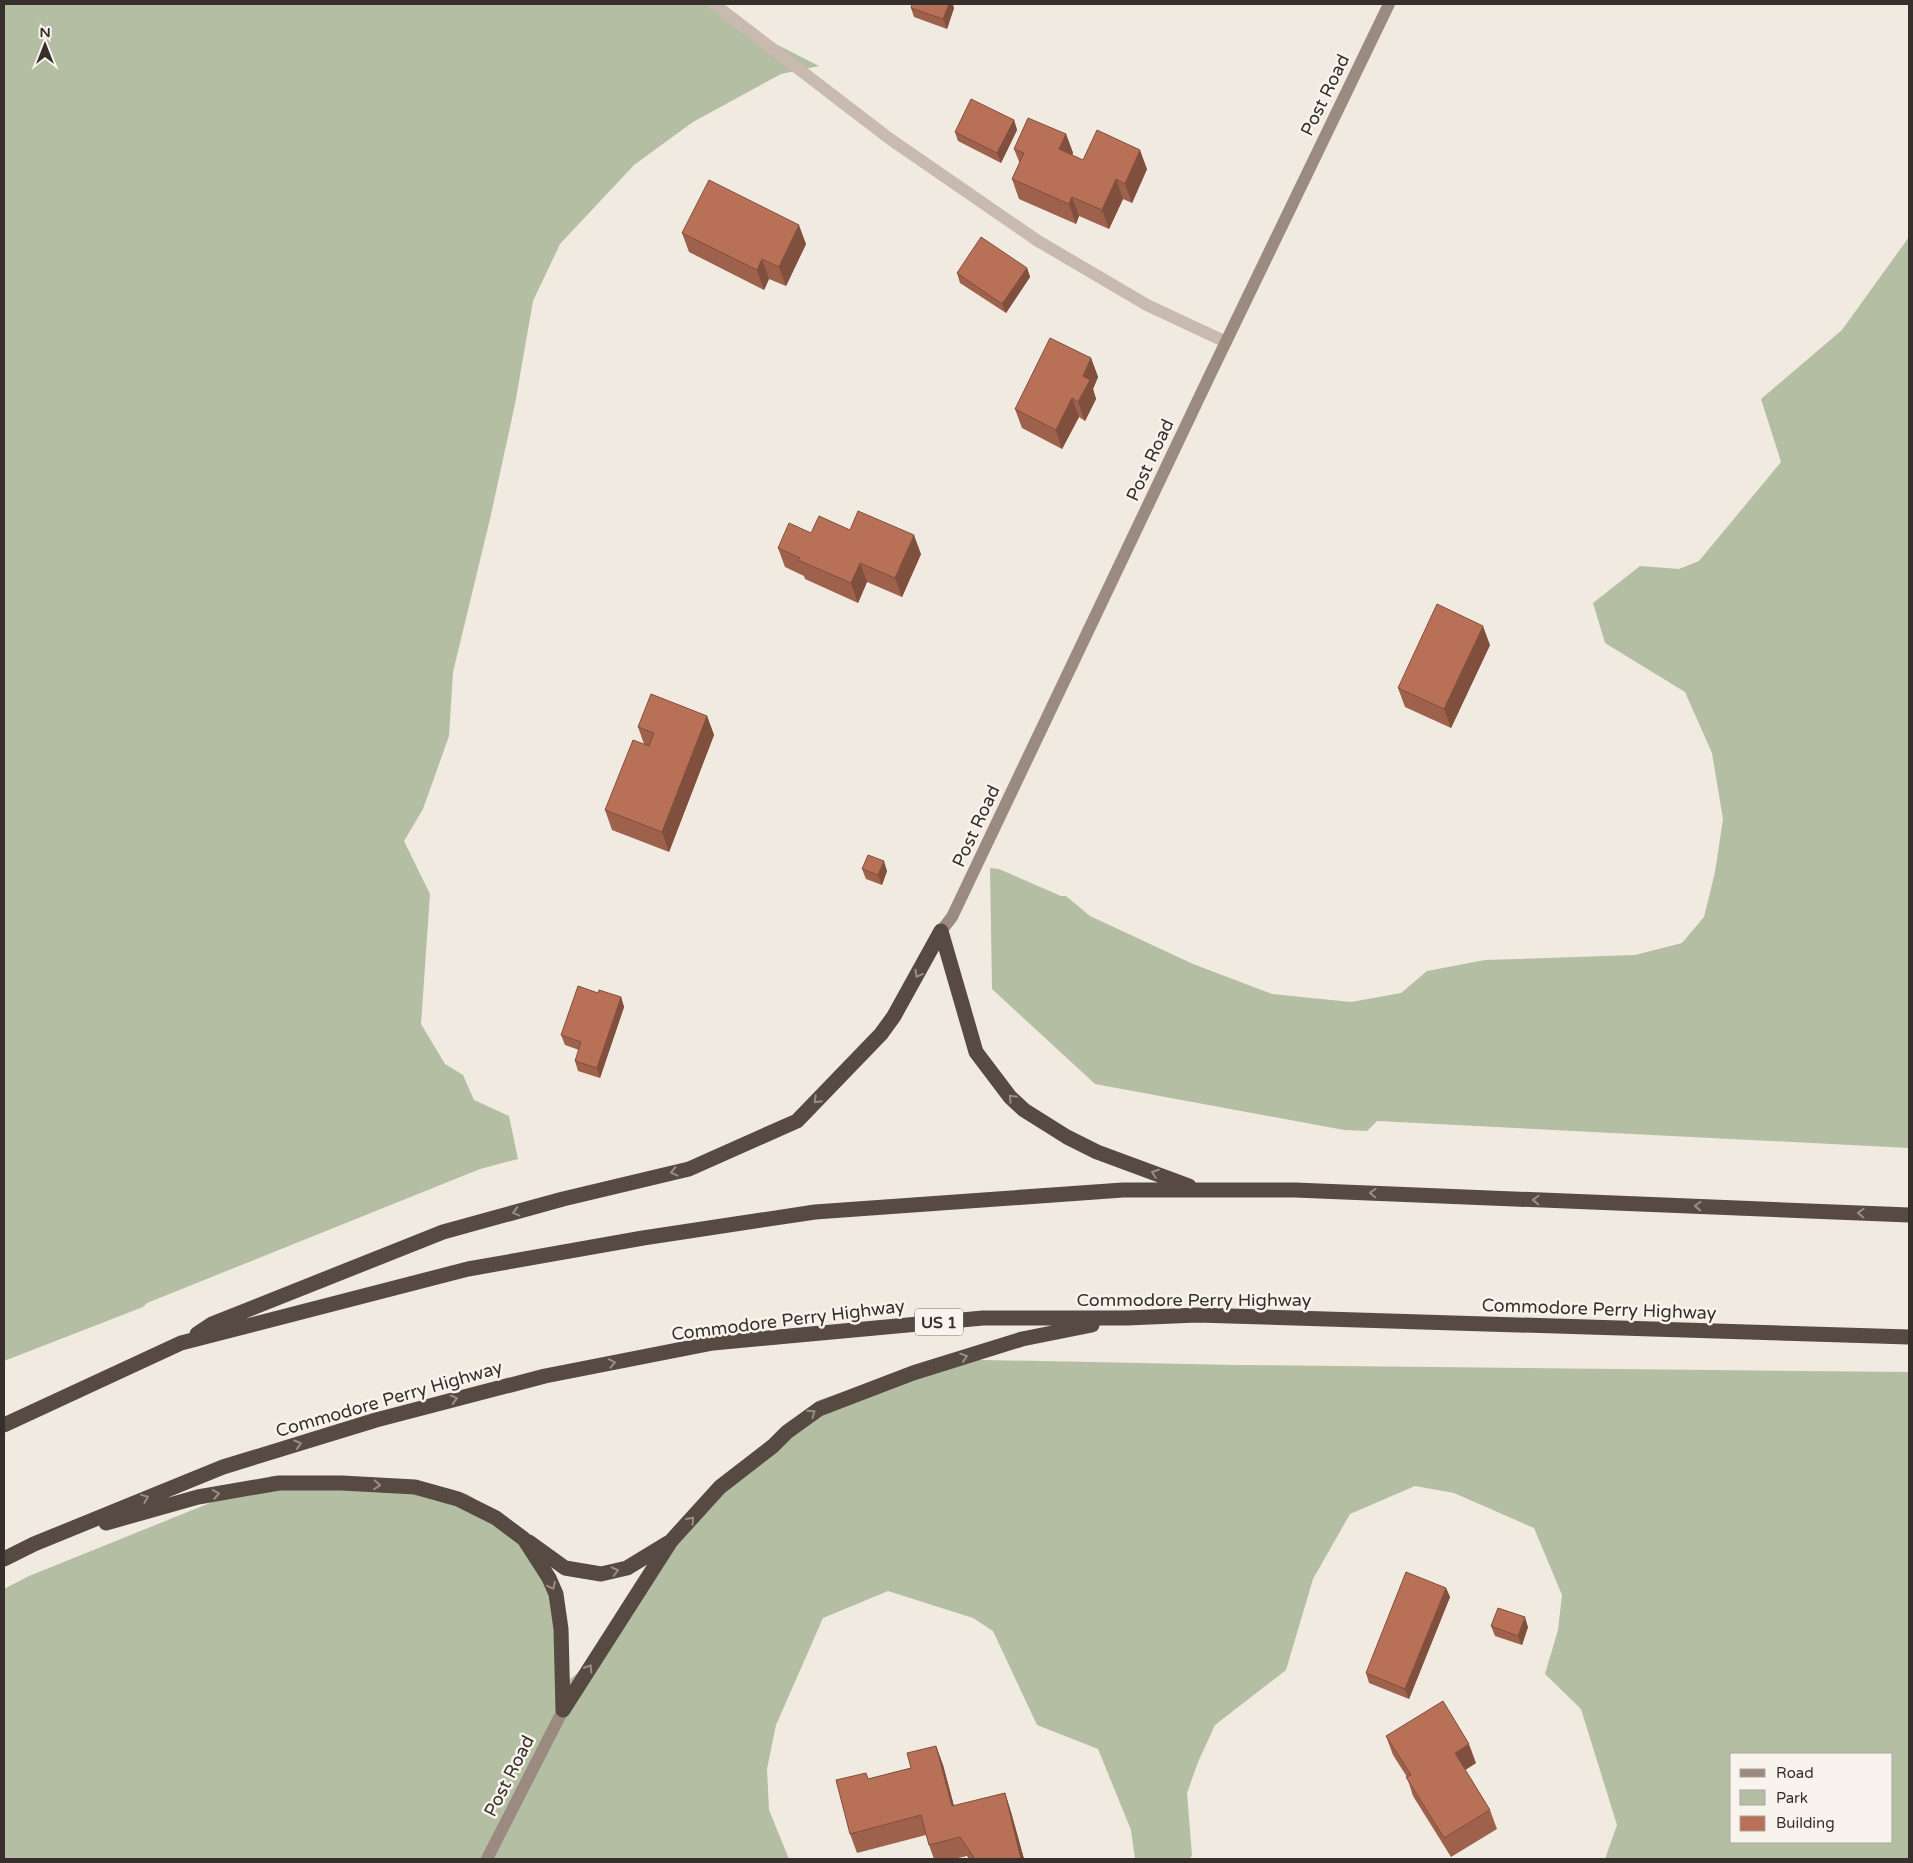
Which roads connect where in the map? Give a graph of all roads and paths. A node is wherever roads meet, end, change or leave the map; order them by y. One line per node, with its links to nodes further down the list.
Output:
1 (714, 4): 3 (lane)
2 (1389, 4): 3 (main road, Post Road)
3 (1226, 342): 4 (main road, Post Road)
4 (941, 932): 5 (highway, one-way to 4); 9 (highway, one-way to 9)
5 (1200, 1190): 6 (highway, one-way to 5); 9 (highway)
6 (1909, 1215)
7 (1127, 1318): 8 (highway, Commodore Perry Highway / US 1); 12 (highway, one-way to 7); 13 (highway, Commodore Perry Highway / US 1, one-way to 7)
8 (1909, 1337)
9 (181, 1343): 10 (highway)
10 (4, 1425)
11 (524, 1539): 12 (highway, one-way to 12); 13 (highway, one-way to 11); 15 (highway, one-way to 15)
12 (671, 1541): 15 (highway, one-way to 12)
13 (34, 1544): 14 (highway, Commodore Perry Highway / US 1)
14 (4, 1559)
15 (563, 1710): 16 (main road, Post Road)
16 (487, 1859)

